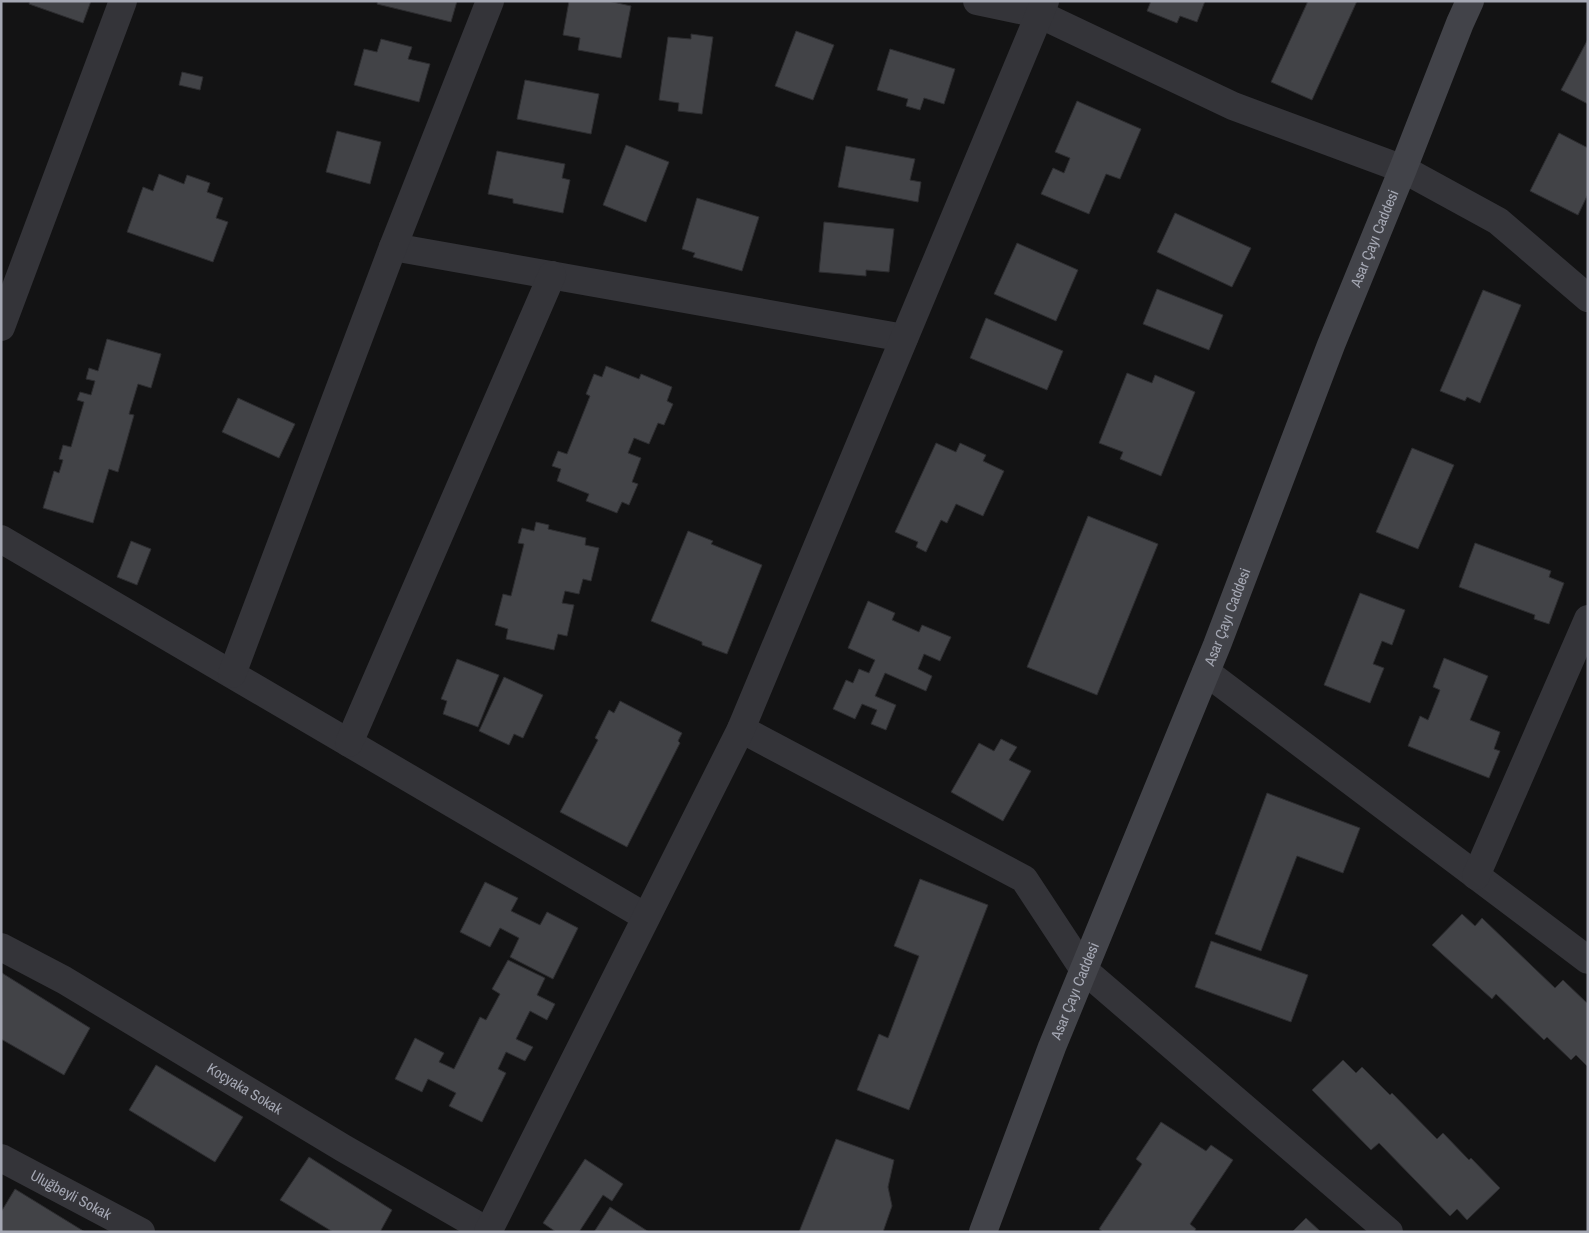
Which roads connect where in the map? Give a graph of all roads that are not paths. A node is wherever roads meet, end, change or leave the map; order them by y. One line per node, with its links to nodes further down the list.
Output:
1 (122, 1): 10 (street)
2 (490, 1): 7 (street)
3 (977, 1): 5 (street)
4 (1470, 1): 6 (street, Asar Çayı Caddesi)
5 (1042, 8): 6 (street); 11 (street)
6 (1403, 169): 9 (street); 14 (street, Asar Çayı Caddesi)
7 (393, 247): 8 (street); 15 (street)
8 (552, 275): 11 (street); 17 (street)
9 (1588, 298)
10 (1, 328)
11 (904, 338): 16 (street)
12 (1, 539): 15 (street)
13 (1588, 619): 18 (street)
14 (1206, 672): 18 (street); 22 (street, Asar Çayı Caddesi)
15 (232, 674): 17 (street)
16 (741, 729): 19 (street); 22 (street)
17 (349, 742): 19 (street)
18 (1476, 876): 21 (street)
19 (646, 917): 25 (street)
20 (1, 947): 25 (street, Koçyaka Sokak)
21 (1584, 950)
22 (1084, 970): 26 (street, Asar Çayı Caddesi); 27 (street)
23 (1, 1158): 24 (street, Uluğbeyli Sokak)
24 (141, 1232)
25 (488, 1232)
26 (983, 1232)
27 (1389, 1232)

